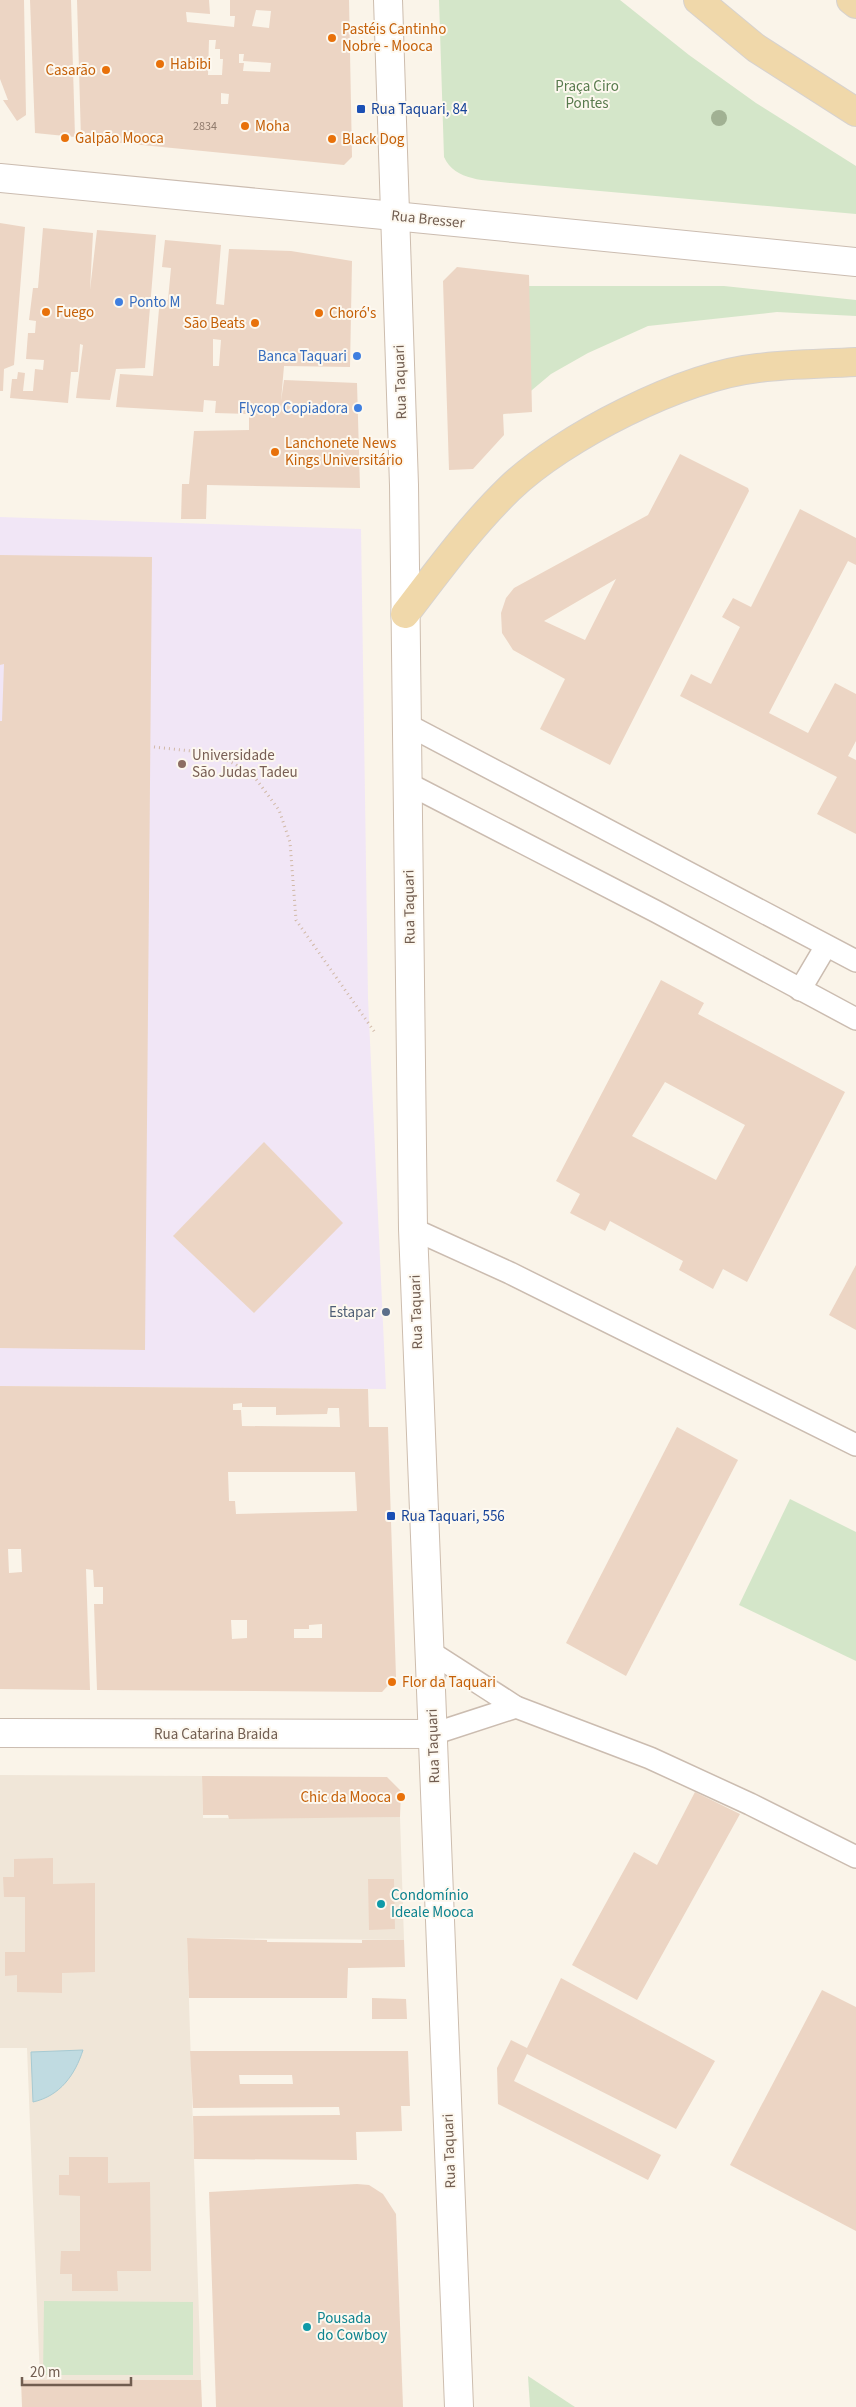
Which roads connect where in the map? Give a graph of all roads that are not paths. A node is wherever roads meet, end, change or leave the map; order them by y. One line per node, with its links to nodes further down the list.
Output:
1 (388, 0): 7 (main road)
2 (698, 0): 5 (main road)
3 (851, 0): 4 (main road)
4 (856, 4)
5 (856, 112)
6 (0, 178): 7 (main road, Rua Bresser)
7 (394, 216): 8 (main road, Rua Bresser); 10 (main road, Rua Taquari)
8 (856, 262)
9 (856, 362): 10 (main road)
10 (405, 614): 11 (main road, Rua Taquari)
11 (408, 725): 12 (main road, Rua Taquari); 13 (lane)
12 (407, 783): 15 (lane); 17 (main road, Rua Taquari)
13 (826, 946): 14 (lane); 15 (lane)
14 (856, 961)
15 (800, 990): 16 (lane)
16 (856, 1019)
17 (413, 1230): 18 (lane); 19 (main road, Rua Taquari)
18 (856, 1445)
19 (429, 1650): 20 (lane); 22 (main road, Rua Taquari)
20 (516, 1707): 22 (lane); 23 (lane)
21 (0, 1733): 22 (main road, Rua Catarina Braida)
22 (433, 1734): 24 (main road, Rua Taquari)
23 (856, 1857)
24 (458, 2407)

